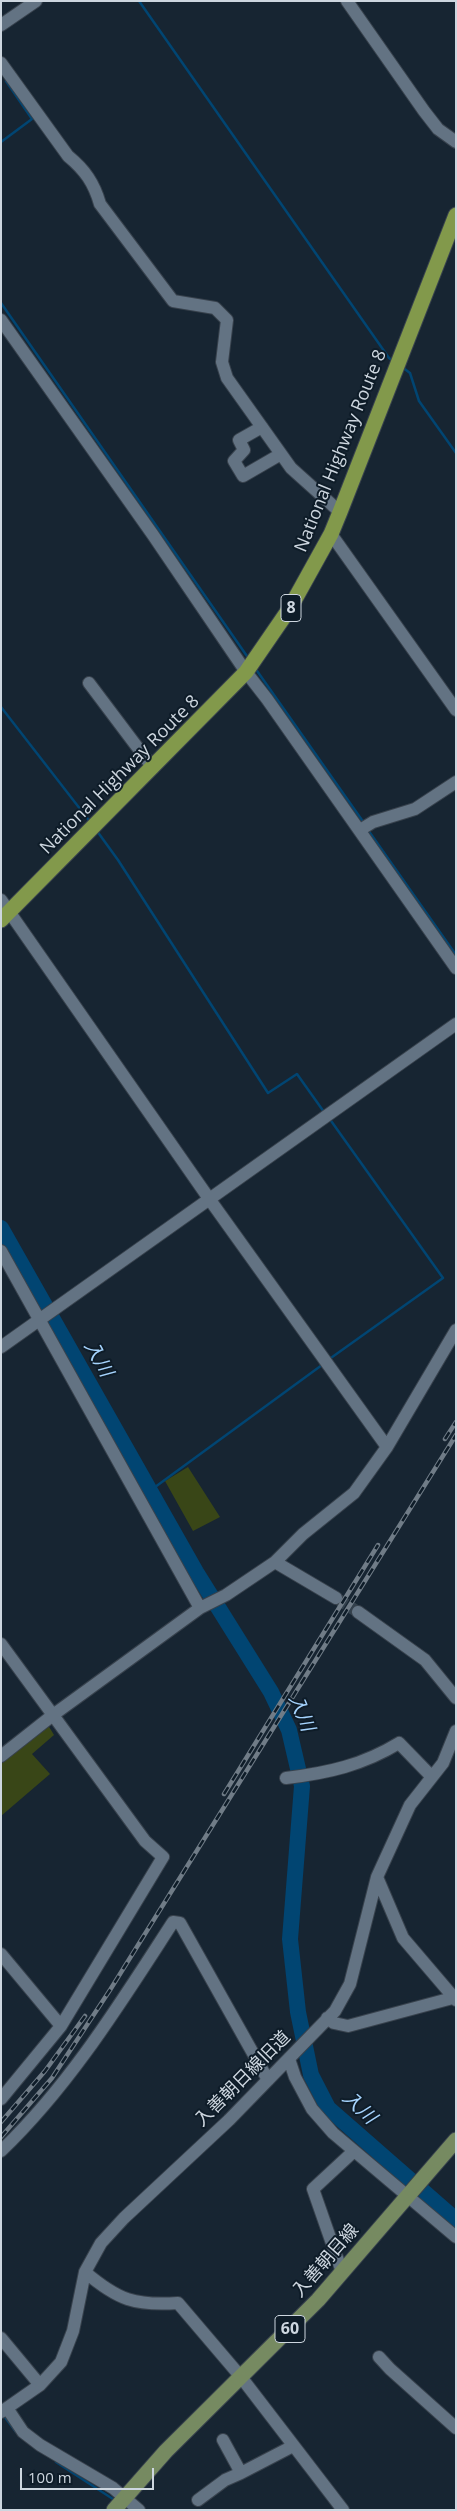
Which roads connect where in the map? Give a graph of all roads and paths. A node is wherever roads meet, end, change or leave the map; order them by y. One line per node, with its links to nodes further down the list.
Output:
1 (36, 1): 3 (street)
2 (347, 1): 5 (street)
3 (1, 26)
4 (1, 63): 8 (street)
5 (456, 142)
6 (456, 216): 10 (highway, National Highway Route 8 / 8)
7 (1, 320): 12 (street)
8 (262, 427): 9 (street); 9 (street)
9 (281, 454): 10 (street)
10 (340, 512): 11 (highway, National Highway Route 8 / 8)
11 (331, 534): 12 (highway, National Highway Route 8 / 8); 14 (street)
12 (246, 672): 15 (highway, National Highway Route 8 / 8); 17 (street)
13 (89, 683): 15 (street)
14 (456, 710)
15 (153, 768): 18 (highway, National Highway Route 8 / 8)
16 (456, 782): 17 (street)
17 (360, 830): 19 (street)
18 (4, 911): 21 (street)
19 (456, 968)
20 (456, 1024): 21 (street)
21 (210, 1200): 23 (street); 26 (street)
22 (1, 1251): 23 (street)
23 (38, 1321): 25 (street); 29 (street)
24 (456, 1330): 26 (street)
25 (1, 1347)
26 (387, 1447): 27 (street)
27 (275, 1562): 28 (street); 29 (street)
28 (336, 1598)
29 (200, 1608): 33 (street)
30 (358, 1612): 32 (street)
31 (1, 1644): 33 (street)
32 (456, 1698)
33 (53, 1715): 35 (street); 42 (street)
34 (456, 1731): 36 (street, 入善朝日線旧道)
35 (1, 1756)
36 (432, 1777): 37 (street); 38 (street, 入善朝日線旧道)
37 (286, 1778)
38 (377, 1877): 40 (street); 41 (street, 入善朝日線旧道)
39 (1, 1954): 42 (street)
40 (455, 1998): 41 (street)
41 (327, 2018): 43 (street, 入善朝日線旧道)
42 (61, 2026): 45 (street)
43 (292, 2057): 44 (street, 入善朝日線旧道); 48 (street)
44 (268, 2080): 47 (street); 51 (street, 入善朝日線旧道)
45 (1, 2099)
46 (456, 2140): 49 (main road, 入善朝日線 / 60)
47 (1, 2151)
48 (354, 2151): 49 (street); 52 (street)
49 (407, 2196): 50 (street); 52 (main road, 入善朝日線 / 60)
50 (456, 2237)
51 (85, 2272): 55 (street); 56 (street, 入善朝日線旧道)
52 (342, 2272): 55 (main road, 入善朝日線 / 60)
53 (1, 2338): 56 (street)
54 (379, 2357): 58 (street)
55 (241, 2376): 60 (street); 62 (main road, 入善朝日線 / 60)
56 (40, 2385): 57 (street, 入善朝日線旧道)
57 (4, 2410): 62 (street)
58 (456, 2428)
59 (223, 2440): 61 (street)
60 (293, 2446): 61 (street); 66 (street)
61 (241, 2473): 63 (street)
62 (125, 2496): 64 (main road, 入善朝日線 / 60); 65 (street)
63 (198, 2500)
64 (114, 2510)
65 (139, 2510)
66 (343, 2510)

